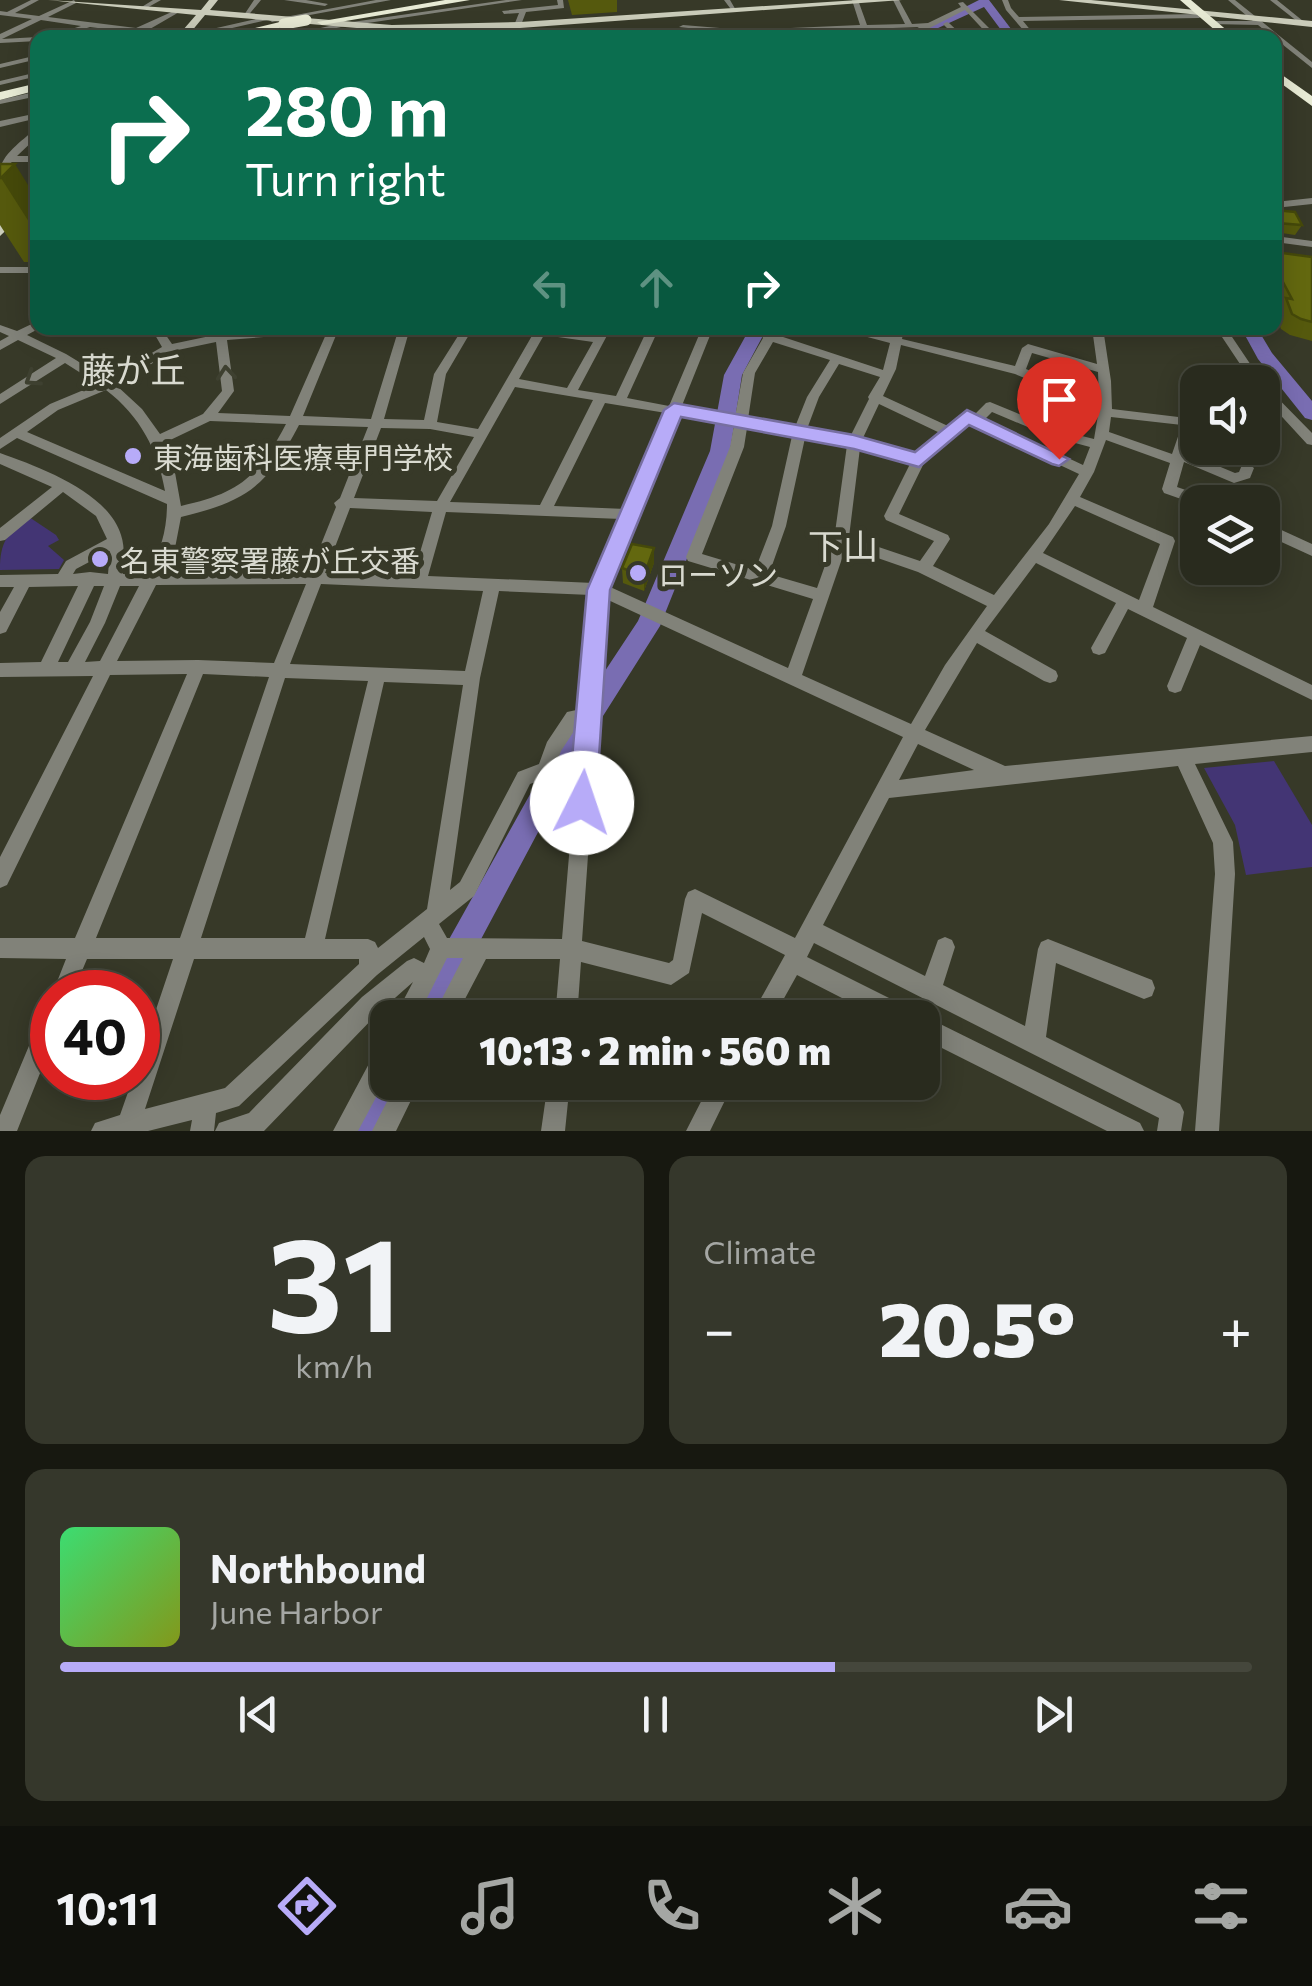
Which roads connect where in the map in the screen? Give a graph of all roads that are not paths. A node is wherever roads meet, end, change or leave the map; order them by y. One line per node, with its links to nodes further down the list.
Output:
1 (36, 0): 38 (street)
2 (52, 0): 22 (main road)
3 (158, 0): 27 (street)
4 (214, 0): 36 (main road)
5 (258, 0): 39 (street)
6 (286, 0): 7 (street)
7 (296, 0): 23 (street)
8 (388, 0): 24 (street)
9 (434, 0): 45 (highway)
10 (523, 0): 26 (street); 30 (street)
11 (560, 0): 30 (street)
12 (653, 0): 20 (street)
13 (727, 0): 33 (street)
14 (897, 0): 21 (main road); 52 (street)
15 (1005, 0): 43 (street)
16 (1063, 0): 35 (main road)
17 (1182, 0): 35 (highway)
18 (1232, 0): 42 (street)
19 (1273, 0): 49 (street)
20 (630, 1): 40 (street)
21 (856, 1): 25 (main road); 51 (street)
22 (74, 2): 27 (main road); 41 (street)
23 (330, 2): 24 (street)
24 (364, 3): 44 (street)
25 (813, 3): 29 (main road)
26 (463, 4): 30 (street); 45 (highway, bridge); 53 (street)
27 (144, 8): 32 (main road)
28 (966, 8): 48 (street); 55 (street); 76 (street)
29 (765, 9): 33 (main road); 57 (street)
30 (524, 10): 50 (street)
31 (1294, 10): 34 (street)
32 (178, 11): 36 (main road); 60 (street)
33 (735, 11): 37 (main road)
34 (1312, 11)
35 (1197, 13): 42 (main road); 43 (street); 46 (highway); 78 (highway)
36 (202, 14): 39 (main road); 61 (main road)
37 (684, 14): 40 (main road); 54 (street)
38 (2, 15): 41 (street)
39 (244, 17): 44 (main road)
40 (639, 17): 67 (main road)
41 (39, 18): 47 (street); 81 (street)
42 (1254, 18): 46 (street); 49 (main road); 49 (main road); 80 (street)
43 (1016, 19): 77 (street)
44 (274, 21): 45 (highway, bridge); 53 (main road); 62 (street); 63 (highway)
45 (303, 23): 64 (highway)
46 (1213, 23): 79 (highway)
47 (91, 24): 58 (street); 59 (street)
48 (947, 24): 74 (street); 75 (street)
49 (1308, 24)
50 (520, 25): 53 (main road); 66 (street); 67 (main road)
51 (864, 25): 52 (street); 56 (street); 72 (street)
52 (910, 25): 55 (street)
53 (341, 26): 65 (street)
54 (683, 26): 68 (street); 69 (street)
55 (928, 26): 73 (street)
56 (817, 27): 57 (street); 71 (street)
57 (780, 29): 70 (street)
58 (72, 30)
59 (133, 30)
60 (142, 30)
61 (187, 30)
62 (222, 30)
63 (244, 30)
64 (274, 30)
65 (321, 30)
66 (517, 30)
67 (591, 30)
68 (682, 30)
69 (704, 30)
70 (769, 30)
71 (816, 30)
72 (863, 30)
73 (920, 30)
74 (935, 30)
75 (953, 30)
76 (988, 30)
77 (1026, 30)
78 (1217, 30)
79 (1220, 30)
80 (1268, 30)
81 (0, 39): 82 (street)
82 (30, 39)
83 (1282, 41): 85 (street)
84 (30, 60): 86 (street)
85 (1312, 66)
86 (0, 70): 89 (street)
87 (1282, 81): 90 (highway)
88 (30, 87): 89 (highway)
89 (4, 89)
90 (1311, 102)
91 (30, 116): 92 (street)
92 (0, 124)
93 (30, 138): 95 (street)
94 (30, 158): 95 (street)
95 (5, 159): 96 (street)
96 (0, 168)
97 (30, 200): 100 (main road)
98 (1312, 202): 99 (street)
99 (1282, 204)
100 (1, 230): 101 (street)
101 (20, 230)
102 (1282, 241): 103 (street)
103 (1312, 244)
104 (0, 270): 105 (street)
105 (30, 270)
106 (0, 328): 123 (street)
107 (30, 329): 123 (street)
108 (161, 335): 125 (street)
109 (211, 335): 125 (street)
110 (221, 335): 142 (street, one-way to 110)
111 (330, 335): 143 (street)
112 (403, 335): 146 (street)
113 (464, 335): 147 (street)
114 (538, 335): 132 (street)
115 (602, 335): 134 (street)
116 (651, 335): 138 (street)
117 (705, 335): 140 (street)
118 (770, 335): 144 (street)
119 (779, 335): 127 (street)
120 (896, 335): 130 (street); 131 (street)
121 (1099, 335): 129 (street)
122 (1227, 335): 128 (street)
123 (17, 336): 124 (street); 126 (street)
124 (0, 346)
125 (169, 348): 133 (street)
126 (64, 358): 133 (street); 137 (street, one-way to 137)
127 (836, 360): 131 (street); 148 (street)
128 (1247, 365)
129 (1102, 369): 130 (street); 141 (street)
130 (1019, 371): 141 (street)
131 (886, 376): 136 (street)
132 (510, 382): 134 (street); 151 (street)
133 (108, 384): 149 (street); 153 (street)
134 (570, 392): 135 (street)
135 (601, 398): 138 (street); 168 (street)
136 (874, 398): 150 (street); 155 (street)
137 (0, 400)
138 (620, 400): 140 (street)
139 (1280, 407): 154 (street)
140 (674, 410): 144 (street); 169 (street)
141 (1105, 410): 152 (street); 157 (street)
142 (208, 417): 143 (street); 153 (street)
143 (295, 420): 146 (street); 167 (street)
144 (743, 421): 148 (street); 181 (street)
145 (976, 421): 150 (street); 152 (street); 161 (street)
146 (376, 423): 147 (street); 165 (street)
147 (430, 425): 151 (street)
148 (797, 431): 155 (street); 181 (street)
149 (17, 433): 156 (street); 167 (street)
150 (951, 433): 159 (street)
151 (481, 434): 166 (street)
152 (1099, 439): 157 (street); 161 (street)
153 (158, 440): 167 (street)
154 (1312, 441)
155 (854, 442): 159 (street); 172 (street)
156 (0, 444)
157 (1177, 457): 160 (street); 163 (street)
158 (0, 458): 162 (street)
159 (919, 460): 176 (street)
160 (1247, 468)
161 (1087, 472): 164 (street)
162 (62, 486): 171 (street); 173 (street)
163 (1180, 492)
164 (1072, 500): 175 (street); 191 (street)
165 (341, 503): 166 (street); 180 (street)
166 (440, 506): 168 (street); 185 (street)
167 (174, 507): 177 (street)
168 (546, 510): 169 (street)
169 (630, 514): 187 (street)
170 (1280, 535): 174 (street)
171 (0, 536)
172 (841, 540): 176 (street); 188 (street)
173 (116, 541): 179 (street); 182 (street)
174 (1312, 550)
175 (1036, 556): 189 (street); 190 (street)
176 (924, 568): 190 (street)
177 (156, 576): 179 (street); 180 (street); 196 (street)
178 (90, 578): 179 (street); 182 (street); 198 (street)
179 (116, 578): 199 (street)
180 (312, 578): 185 (street); 200 (street)
181 (760, 578): 188 (street)
182 (63, 579): 183 (street)
183 (24, 580): 184 (street); 192 (street)
184 (0, 581)
185 (418, 583): 186 (street)
186 (492, 586): 187 (street); 204 (street)
187 (599, 590): 205 (street); 208 (street)
188 (822, 596): 205 (street)
189 (1126, 601): 191 (street); 195 (street)
190 (998, 604): 193 (street)
191 (1144, 609): 194 (street)
192 (0, 627)
193 (976, 634): 203 (street); 209 (street)
194 (1196, 635): 206 (street); 207 (street)
195 (1099, 648)
196 (107, 666): 197 (street); 199 (street); 214 (street)
197 (198, 667): 200 (street); 219 (street)
198 (46, 668): 199 (street); 201 (street)
199 (74, 668)
200 (280, 669): 202 (street); 220 (street)
201 (0, 670)
202 (378, 674): 204 (street); 221 (street)
203 (1050, 676)
204 (472, 678): 215 (street)
205 (793, 678): 209 (street)
206 (1175, 686)
207 (1312, 693)
208 (587, 718): 215 (street); 224 (street)
209 (914, 732): 212 (street); 213 (street)
210 (1312, 744): 211 (street)
211 (1184, 760): 212 (street); 256 (street)
212 (1004, 776): 213 (street)
213 (885, 790): 216 (street)
214 (0, 878)
215 (432, 920): 217 (street); 222 (street)
216 (813, 931): 226 (street); 231 (street)
217 (399, 947): 227 (street); 229 (street)
218 (0, 948): 219 (street)
219 (82, 948): 220 (street); 228 (street)
220 (186, 948): 221 (street); 245 (street)
221 (312, 948): 227 (street)
222 (442, 948): 225 (street); 229 (street)
223 (945, 948): 231 (street)
224 (572, 949): 225 (street); 226 (street); 234 (street)
225 (479, 950): 233 (street)
226 (796, 956): 235 (street); 236 (street)
227 (369, 958): 244 (street)
228 (73, 970)
229 (420, 973): 232 (street); 249 (street)
230 (1144, 988): 238 (street)
231 (931, 990): 238 (street)
232 (411, 1000)
233 (453, 1000)
234 (568, 1000)
235 (771, 1000)
236 (873, 1000)
237 (940, 1035): 254 (street)
238 (1034, 1042): 255 (street)
239 (30, 1070): 246 (street)
240 (370, 1084): 250 (street)
241 (400, 1100): 251 (street)
242 (557, 1100): 252 (street)
243 (714, 1100): 253 (street)
244 (204, 1105): 245 (street); 248 (street)
245 (128, 1125): 247 (street)
246 (4, 1131)
247 (103, 1131)
248 (202, 1131)
249 (227, 1131)
250 (345, 1131)
251 (384, 1131)
252 (553, 1131)
253 (698, 1131)
254 (1132, 1131)
255 (1169, 1131)
256 (1208, 1131)

